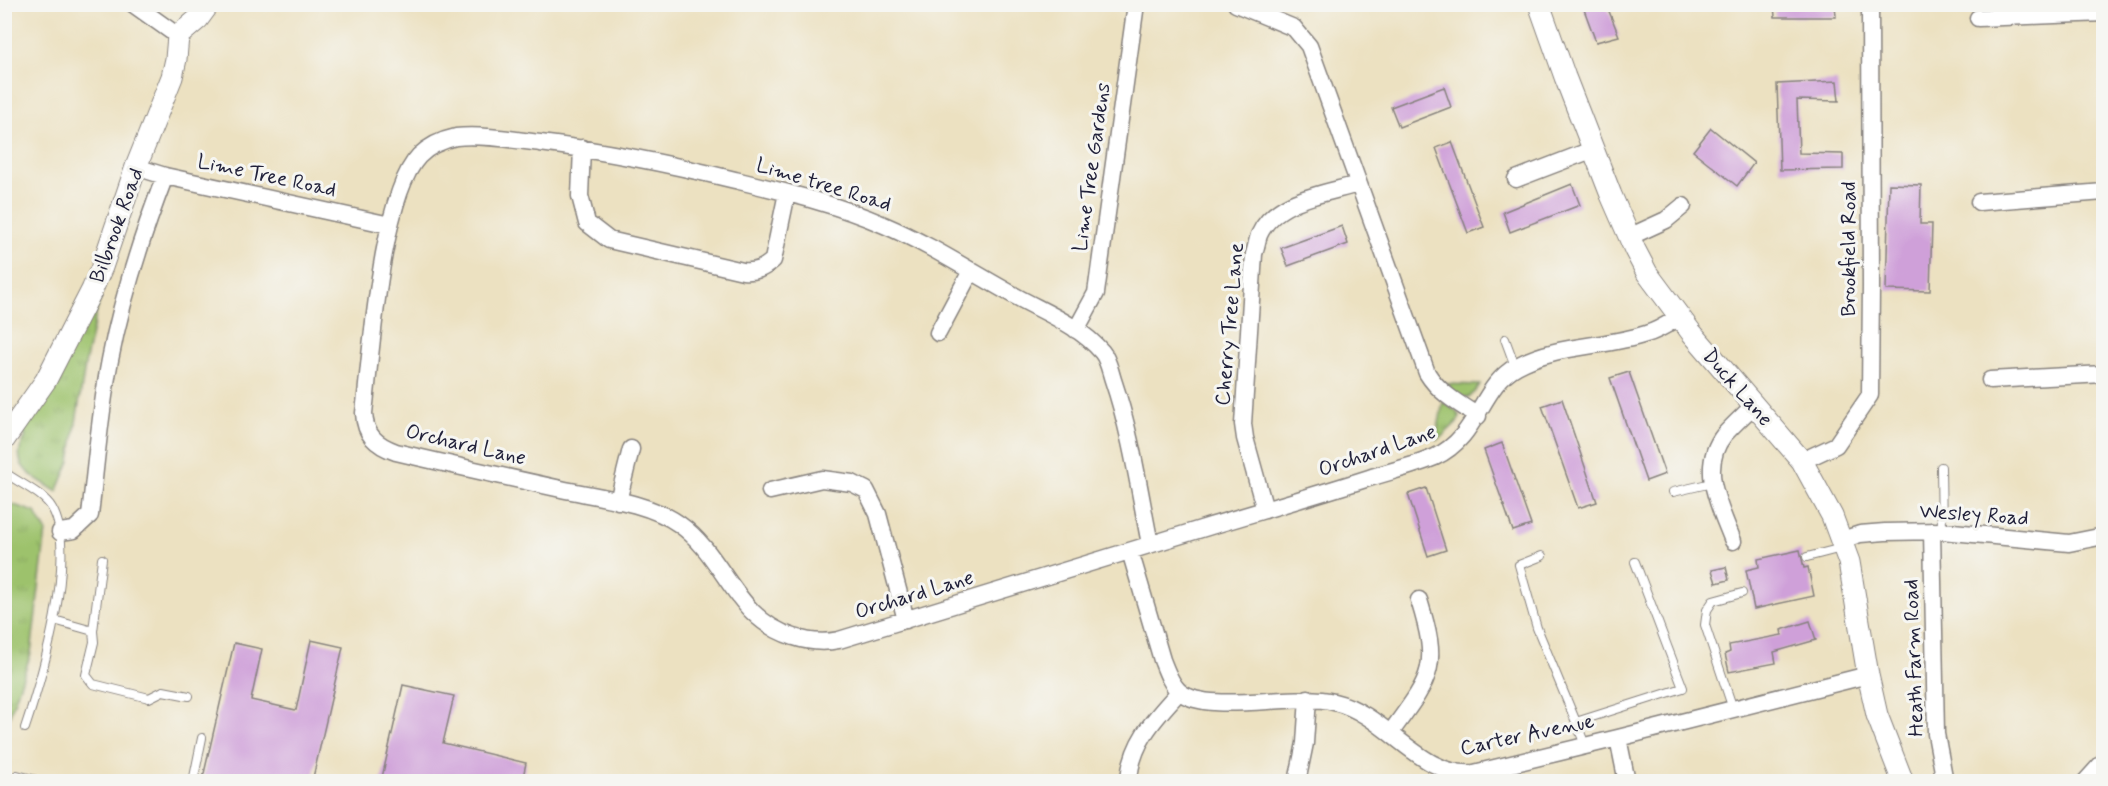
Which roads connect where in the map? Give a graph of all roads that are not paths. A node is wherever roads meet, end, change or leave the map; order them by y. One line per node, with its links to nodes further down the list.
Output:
1 (133, 4): 9 (street)
2 (208, 4): 9 (street)
3 (1136, 4): 24 (street, Lime Tree Gardens)
4 (1236, 4): 15 (street)
5 (1539, 4): 11 (street, Duck Lane)
6 (1870, 4): 34 (street, Brookfield Road)
7 (2103, 13): 8 (street)
8 (1978, 18)
9 (178, 36): 12 (street, Bilbrook Road)
10 (582, 148): 17 (street, Lime tree Road); 17 (street); 20 (street, Lime tree Road)
11 (1594, 149): 14 (street); 21 (street, Duck Lane)
12 (136, 167): 13 (street, Lime Tree Road); 32 (street, Bilbrook Road)
13 (165, 176): 20 (street, Lime Tree Road); 43 (street, Bilbrook Road)
14 (1516, 179)
15 (1358, 184): 31 (street); 41 (street, Cherry Tree Lane)
16 (2103, 192): 18 (street)
17 (787, 193): 22 (street, Lime tree Road)
18 (1979, 202)
19 (1683, 206): 21 (street)
20 (390, 225): 40 (street, Orchard Lane)
21 (1629, 237): 23 (street, Duck Lane)
22 (972, 272): 24 (street, Lime tree Road); 25 (street)
23 (1679, 317): 27 (street, Orchard Lane); 30 (street, Duck Lane)
24 (1076, 330): 46 (street, Lime tree Road)
25 (938, 333)
26 (1505, 339): 27 (lane)
27 (1515, 366): 31 (street, Orchard Lane)
28 (2103, 374): 29 (street)
29 (1990, 380)
30 (1754, 405): 34 (street, Duck Lane); 37 (street)
31 (1478, 416): 41 (street, Orchard Lane)
32 (4, 440)
33 (631, 449): 40 (street)
34 (1802, 461): 47 (street, Duck Lane)
35 (1941, 466): 42 (lane)
36 (4, 472): 43 (lane)
37 (1712, 483): 39 (lane); 45 (street)
38 (770, 491): 56 (street)
39 (1673, 492)
40 (618, 501): 56 (street, Orchard Lane)
41 (1265, 510): 46 (street, Orchard Lane)
42 (1937, 531): 44 (street, Wesley Road); 47 (street, Wesley Road); 78 (street, Heath Farm Road)
43 (60, 532): 55 (lane)
44 (2103, 536)
45 (1733, 541)
46 (1150, 544): 48 (street, Orchard Lane)
47 (1843, 545): 50 (lane); 58 (street, Duck Lane)
48 (1130, 551): 56 (street, Orchard Lane); 59 (street)
49 (1542, 556): 63 (lane)
50 (1807, 557)
51 (102, 559): 57 (lane)
52 (1635, 562): 63 (lane)
53 (1742, 593): 62 (lane)
54 (1419, 600): 65 (street)
55 (54, 620): 57 (lane); 64 (lane)
56 (906, 620)
57 (93, 631): 60 (lane)
58 (1868, 675): 62 (street, Carter Avenue); 77 (street, Duck Lane)
59 (1179, 692): 61 (street, Carter Avenue); 74 (street)
60 (189, 696)
61 (1308, 698): 65 (street, Carter Avenue); 75 (street)
62 (1733, 709): 67 (street, Carter Avenue)
63 (1576, 722): 68 (lane)
64 (25, 728)
65 (1391, 732): 70 (street, Carter Avenue)
66 (202, 738): 73 (lane)
67 (1618, 738): 68 (street, Carter Avenue); 76 (street)
68 (1585, 745): 70 (street, Carter Avenue)
69 (2103, 761): 79 (street)
70 (1462, 778)
71 (7, 782): 72 (lane)
72 (44, 782)
73 (193, 782)
74 (1129, 782)
75 (1297, 782)
76 (1627, 782)
77 (1903, 782)
78 (1945, 782)
79 (2085, 782)

